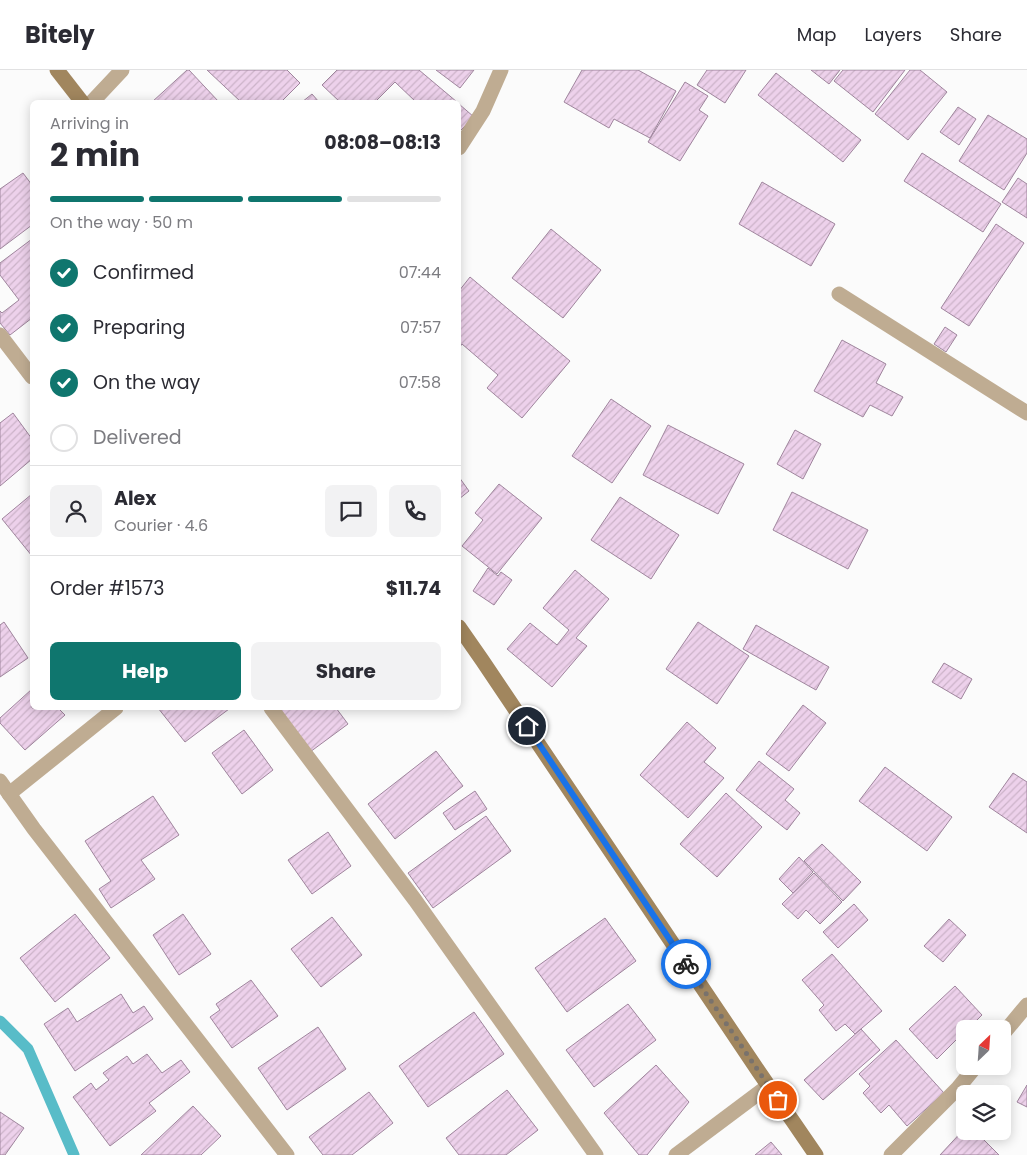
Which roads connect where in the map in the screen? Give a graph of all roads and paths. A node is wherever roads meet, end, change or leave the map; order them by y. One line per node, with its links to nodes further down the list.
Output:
1 (57, 70): 4 (street)
2 (122, 70): 5 (street)
3 (501, 70): 6 (street)
4 (80, 100)
5 (94, 100)
6 (461, 145)
7 (840, 294): 10 (street)
8 (0, 335): 9 (street)
9 (30, 374)
10 (1027, 413)
11 (461, 630): 18 (street)
12 (113, 710): 14 (street)
13 (272, 710): 20 (street)
14 (4, 787): 19 (street)
15 (1027, 1005): 16 (street)
16 (1011, 1024)
17 (969, 1075): 23 (street)
18 (768, 1086): 21 (street); 22 (street)
19 (287, 1155)
20 (596, 1155)
21 (676, 1155)
22 (816, 1155)
23 (891, 1155)

